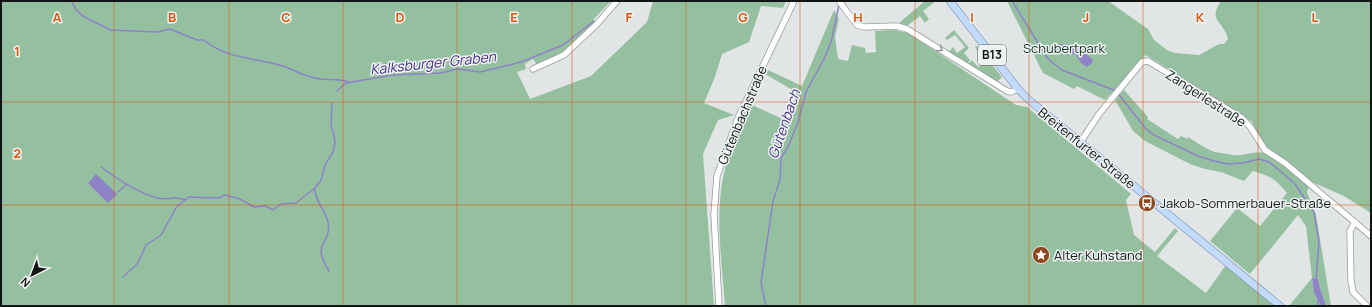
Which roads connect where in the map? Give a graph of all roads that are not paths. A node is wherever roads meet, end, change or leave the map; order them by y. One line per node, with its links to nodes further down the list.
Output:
1 (617, 1): 5 (street)
2 (794, 1): 10 (street, Gütenbachstraße)
3 (950, 1): 6 (main road, Breitenfurter Straße / B13)
4 (841, 3): 6 (street, one-way to 6)
5 (532, 70)
6 (1018, 89): 7 (main road, Breitenfurter Straße / B13)
7 (1080, 142): 8 (street, Zangerlestraße); 11 (main road, Breitenfurter Straße / B13)
8 (1355, 222): 9 (street, Zangerlestraße); 12 (street)
9 (1371, 236)
10 (719, 306)
11 (1280, 306)
12 (1367, 306)

